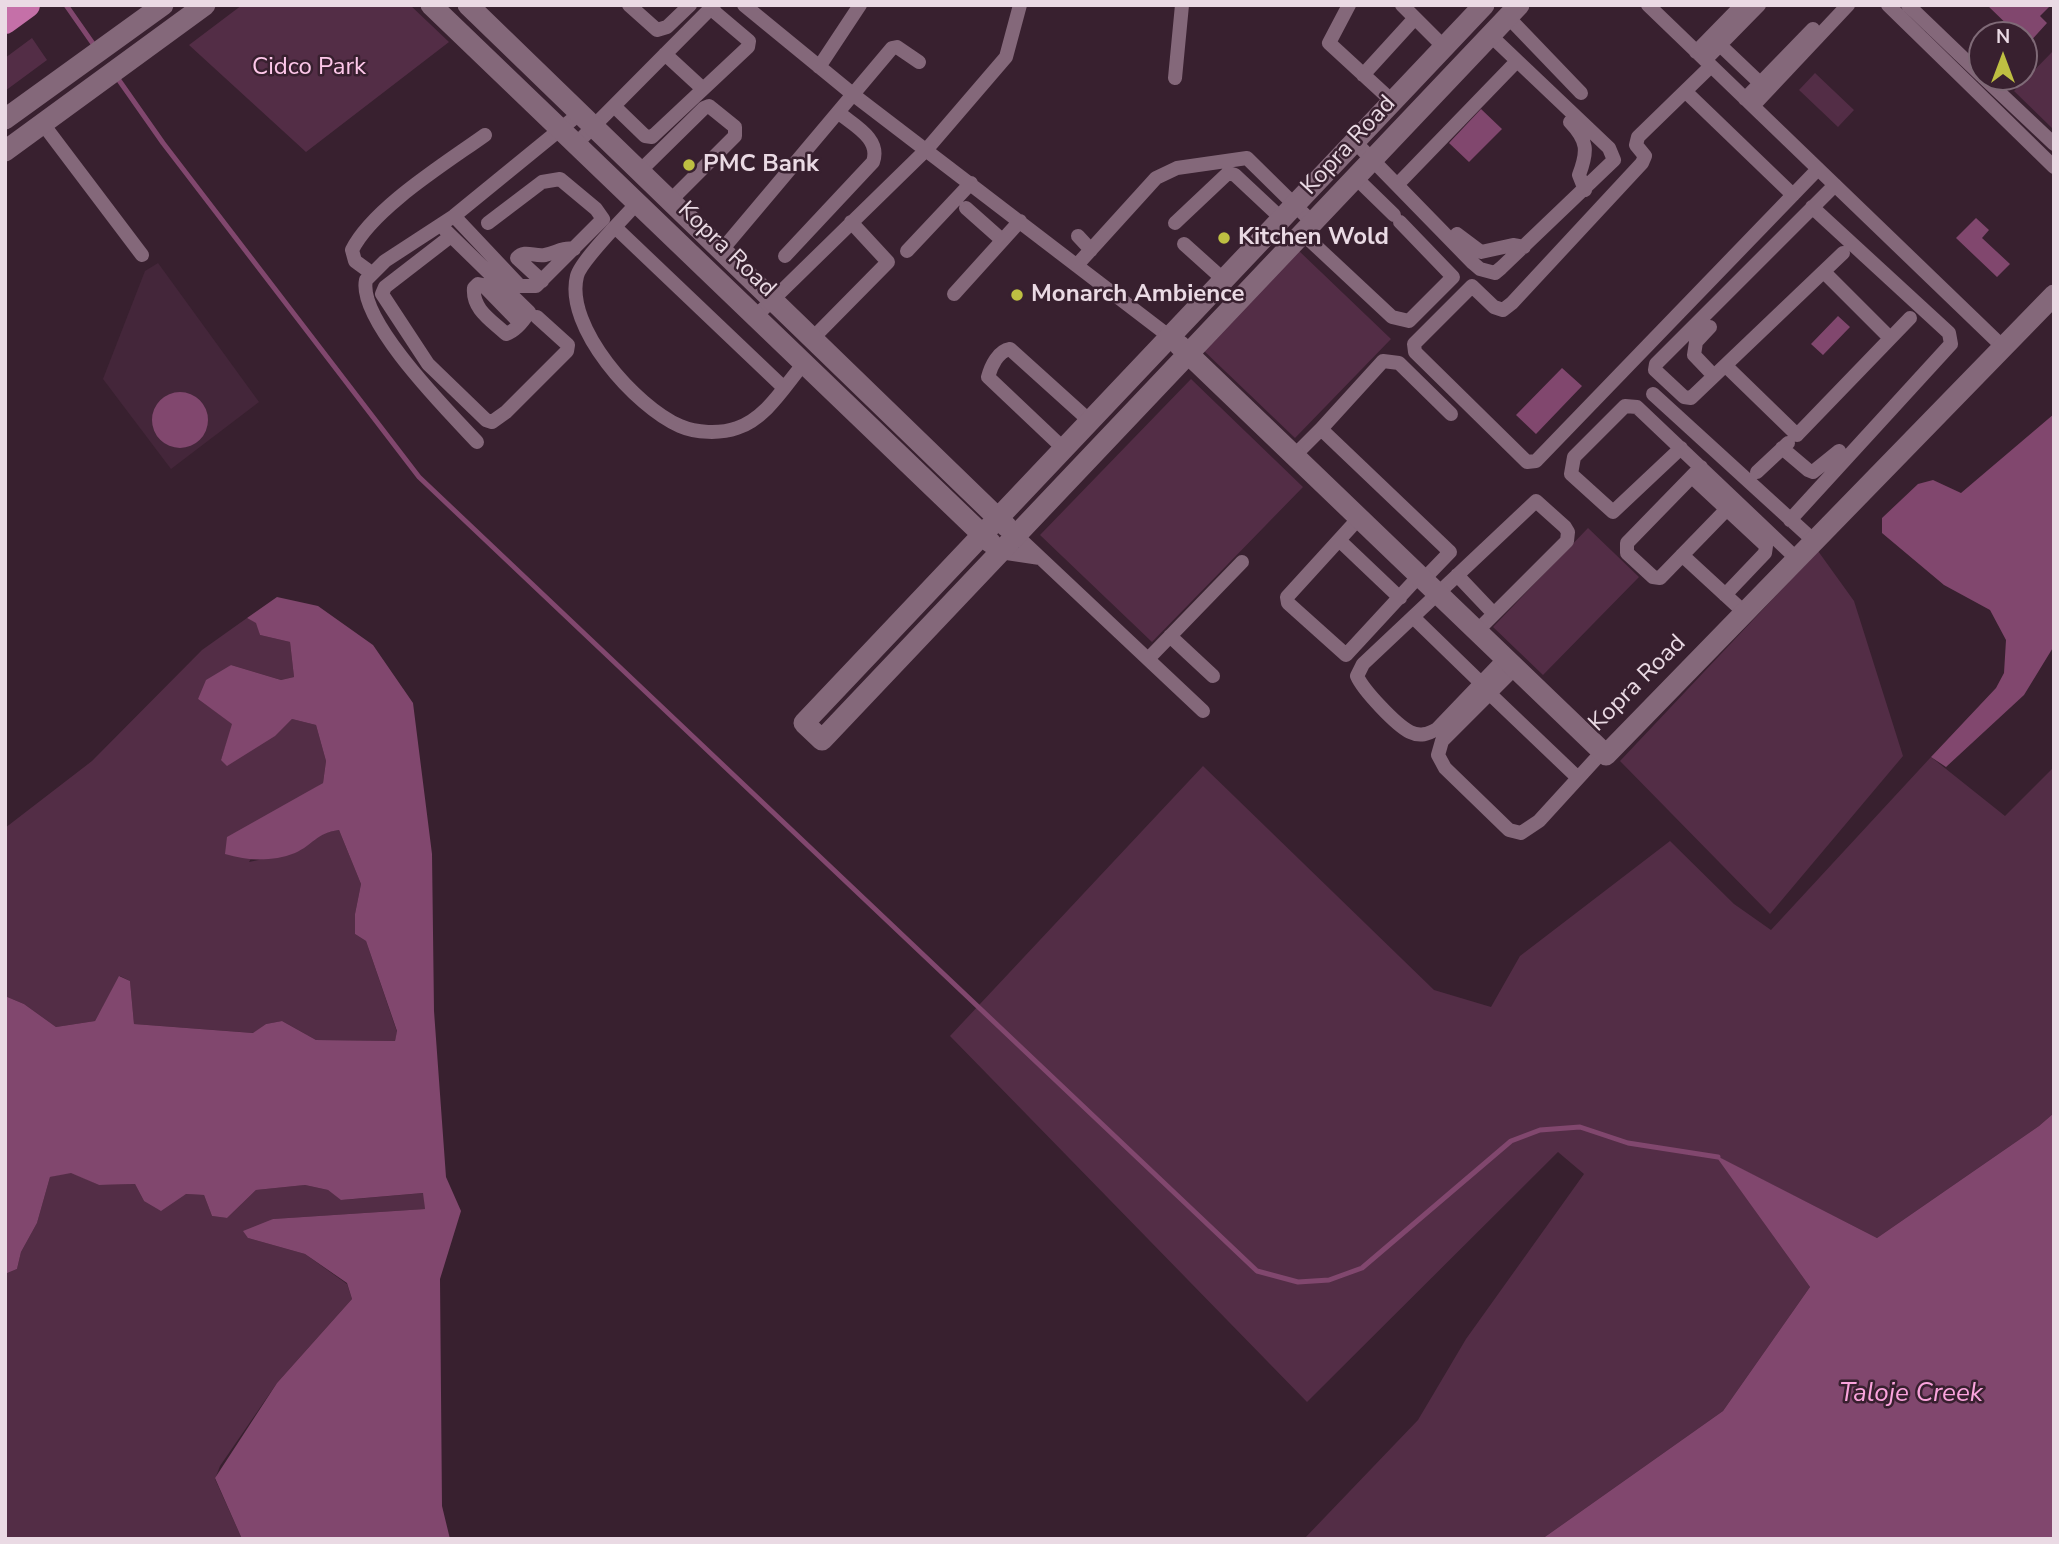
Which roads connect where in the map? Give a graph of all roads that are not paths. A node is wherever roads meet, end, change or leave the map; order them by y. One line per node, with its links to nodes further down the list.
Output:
1 (163, 5): 46 (street)
2 (205, 5): 48 (street)
3 (431, 5): 50 (street, Kopra Road)
4 (468, 5): 47 (street, Kopra Road)
5 (629, 5): 6 (street)
6 (690, 5)
7 (744, 5): 32 (street)
8 (860, 5): 32 (street)
9 (1020, 5): 53 (street)
10 (1182, 5): 34 (street)
11 (1349, 5): 33 (street)
12 (1402, 5): 23 (street)
13 (1484, 5): 26 (street, Kopra Road)
14 (1648, 5): 28 (street)
15 (1742, 5): 28 (street)
16 (1759, 5): 25 (street)
17 (1836, 5): 35 (street)
18 (1848, 5): 42 (street)
19 (1888, 5): 56 (street)
20 (1908, 5): 31 (street)
21 (712, 7): 27 (street); 36 (street)
22 (1513, 11): 24 (street, Kopra Road); 39 (street)
23 (1415, 18): 26 (street); 33 (street)
24 (1490, 35): 29 (street); 55 (street, Kopra Road)
25 (1720, 45): 28 (street); 35 (street)
26 (1443, 46): 41 (street, Kopra Road)
27 (665, 54): 36 (street); 43 (street)
28 (1704, 60): 38 (street); 42 (street)
29 (1517, 61): 61 (street); 63 (street)
30 (919, 62): 40 (street)
31 (1968, 62)
32 (819, 67): 40 (street)
33 (1363, 75): 41 (street)
34 (1175, 78)
35 (1760, 83): 42 (street)
36 (703, 89): 43 (street)
37 (1999, 91): 52 (street)
38 (1686, 92): 64 (street); 64 (street)
39 (1581, 93)
40 (855, 96): 45 (street); 53 (street)
41 (1392, 101): 51 (street, Kopra Road)
42 (1749, 103): 57 (street)
43 (614, 106): 47 (street)
44 (1554, 106): 63 (street)
45 (839, 113): 86 (street); 90 (street)
46 (5, 120)
47 (587, 120): 50 (street); 50 (street); 58 (street, Kopra Road)
48 (43, 124): 54 (street); 89 (street)
49 (485, 135): 92 (street)
50 (569, 135): 66 (street, Kopra Road); 70 (street)
51 (1355, 142): 55 (street); 68 (street, Kopra Road)
52 (2054, 144)
53 (927, 149): 60 (street); 73 (street)
54 (5, 151)
55 (1372, 159): 59 (street, Kopra Road); 61 (street)
56 (2054, 167)
57 (1818, 169): 62 (street); 64 (street)
58 (640, 172): 65 (street, Kopra Road); 65 (street)
59 (1355, 177): 78 (street, Kopra Road); 78 (street)
60 (971, 183): 72 (street); 87 (street)
61 (1397, 185): 83 (street)
62 (1835, 185): 69 (street); 107 (street)
63 (1585, 190): 83 (street)
64 (1793, 195)
65 (670, 201): 86 (street, Kopra Road)
66 (638, 202): 77 (street); 99 (street, Kopra Road)
67 (966, 208): 81 (street)
68 (1288, 212): 75 (street); 78 (street); 85 (street); 94 (street, Kopra Road)
69 (1807, 212): 110 (street); 126 (street)
70 (454, 216): 76 (street); 95 (street)
71 (1440, 218): 83 (street)
72 (1020, 221): 81 (street); 91 (street)
73 (851, 222): 98 (street); 106 (street)
74 (488, 223): 84 (street)
75 (1175, 223)
76 (439, 225): 79 (street); 92 (street)
77 (616, 228): 111 (street); 111 (street)
78 (1307, 228): 108 (street, Kopra Road)
79 (451, 236): 100 (street); 102 (street)
80 (1078, 236): 85 (street)
81 (1002, 240): 96 (street)
82 (1184, 244): 94 (street)
83 (1524, 247)
84 (574, 249): 95 (street); 95 (street)
85 (1091, 250): 91 (street)
86 (721, 251): 98 (street, Kopra Road)
87 (907, 251)
88 (1843, 253): 93 (street)
89 (142, 255)
90 (785, 256)
91 (1077, 265): 104 (street)
92 (370, 272): 117 (street)
93 (1824, 272): 105 (street); 110 (street)
94 (1224, 280): 104 (street, Kopra Road)
95 (542, 281)
96 (954, 293)
97 (2054, 295): 107 (street, Kopra Road)
98 (772, 300): 99 (street); 106 (street, Kopra Road)
99 (756, 316): 109 (street, Kopra Road)
100 (537, 317)
101 (1910, 318): 105 (street)
102 (520, 323)
103 (1710, 327): 110 (street)
104 (1170, 337): 108 (street, Kopra Road); 114 (street, Kopra Road)
105 (1890, 338): 116 (street)
106 (812, 339): 127 (street, Kopra Road)
107 (2003, 347): 132 (street, Kopra Road)
108 (1188, 354): 122 (street, Kopra Road); 130 (street, Kopra Road)
109 (805, 362): 111 (street); 129 (street, Kopra Road)
110 (1720, 371): 116 (street)
111 (783, 387)
112 (1653, 394): 126 (street)
113 (1451, 414): 115 (street)
114 (1092, 423): 120 (street, Kopra Road); 120 (street)
115 (1321, 429): 122 (street); 139 (street)
116 (1797, 435): 119 (street)
117 (477, 442)
118 (1681, 448): 118 (street); 123 (street)
119 (1782, 448): 121 (street); 124 (street)
120 (1064, 449): 127 (street, Kopra Road)
121 (1839, 451)
122 (1294, 456): 128 (street, Kopra Road)
123 (1697, 468): 125 (street); 134 (street); 136 (street)
124 (1757, 472)
125 (1727, 509): 134 (street); 140 (street)
126 (1786, 517): 132 (street)
127 (998, 518): 129 (street, Kopra Road); 130 (street, Kopra Road)
128 (1359, 518): 131 (street); 139 (street, Kopra Road)
129 (982, 535): 133 (street, Kopra Road); 133 (street, Kopra Road)
130 (1016, 535): 133 (street, Kopra Road); 135 (street)
131 (1339, 540): 141 (street); 141 (street)
132 (1813, 540): 136 (street, Kopra Road)
133 (1000, 552): 135 (street)
134 (1682, 555): 140 (street)
135 (1040, 558): 147 (street)
136 (1797, 559): 142 (street, Kopra Road)
137 (1242, 562): 146 (street)
138 (1457, 576): 139 (street); 143 (street); 143 (street)
139 (1427, 583): 141 (street); 144 (street); 145 (street, Kopra Road)
140 (1725, 595): 142 (street)
141 (1400, 598)
142 (1745, 612): 152 (street, Kopra Road)
143 (1494, 614): 145 (street)
144 (1413, 617): 150 (street); 150 (street)
145 (1477, 631): 148 (street, Kopra Road)
146 (1170, 636): 147 (street); 149 (street)
147 (1148, 659): 151 (street)
148 (1510, 663): 150 (street); 152 (street, Kopra Road)
149 (1213, 676)
150 (1485, 689): 153 (street); 153 (street)
151 (1203, 710)
152 (1602, 751): 153 (street)
153 (1578, 778)

